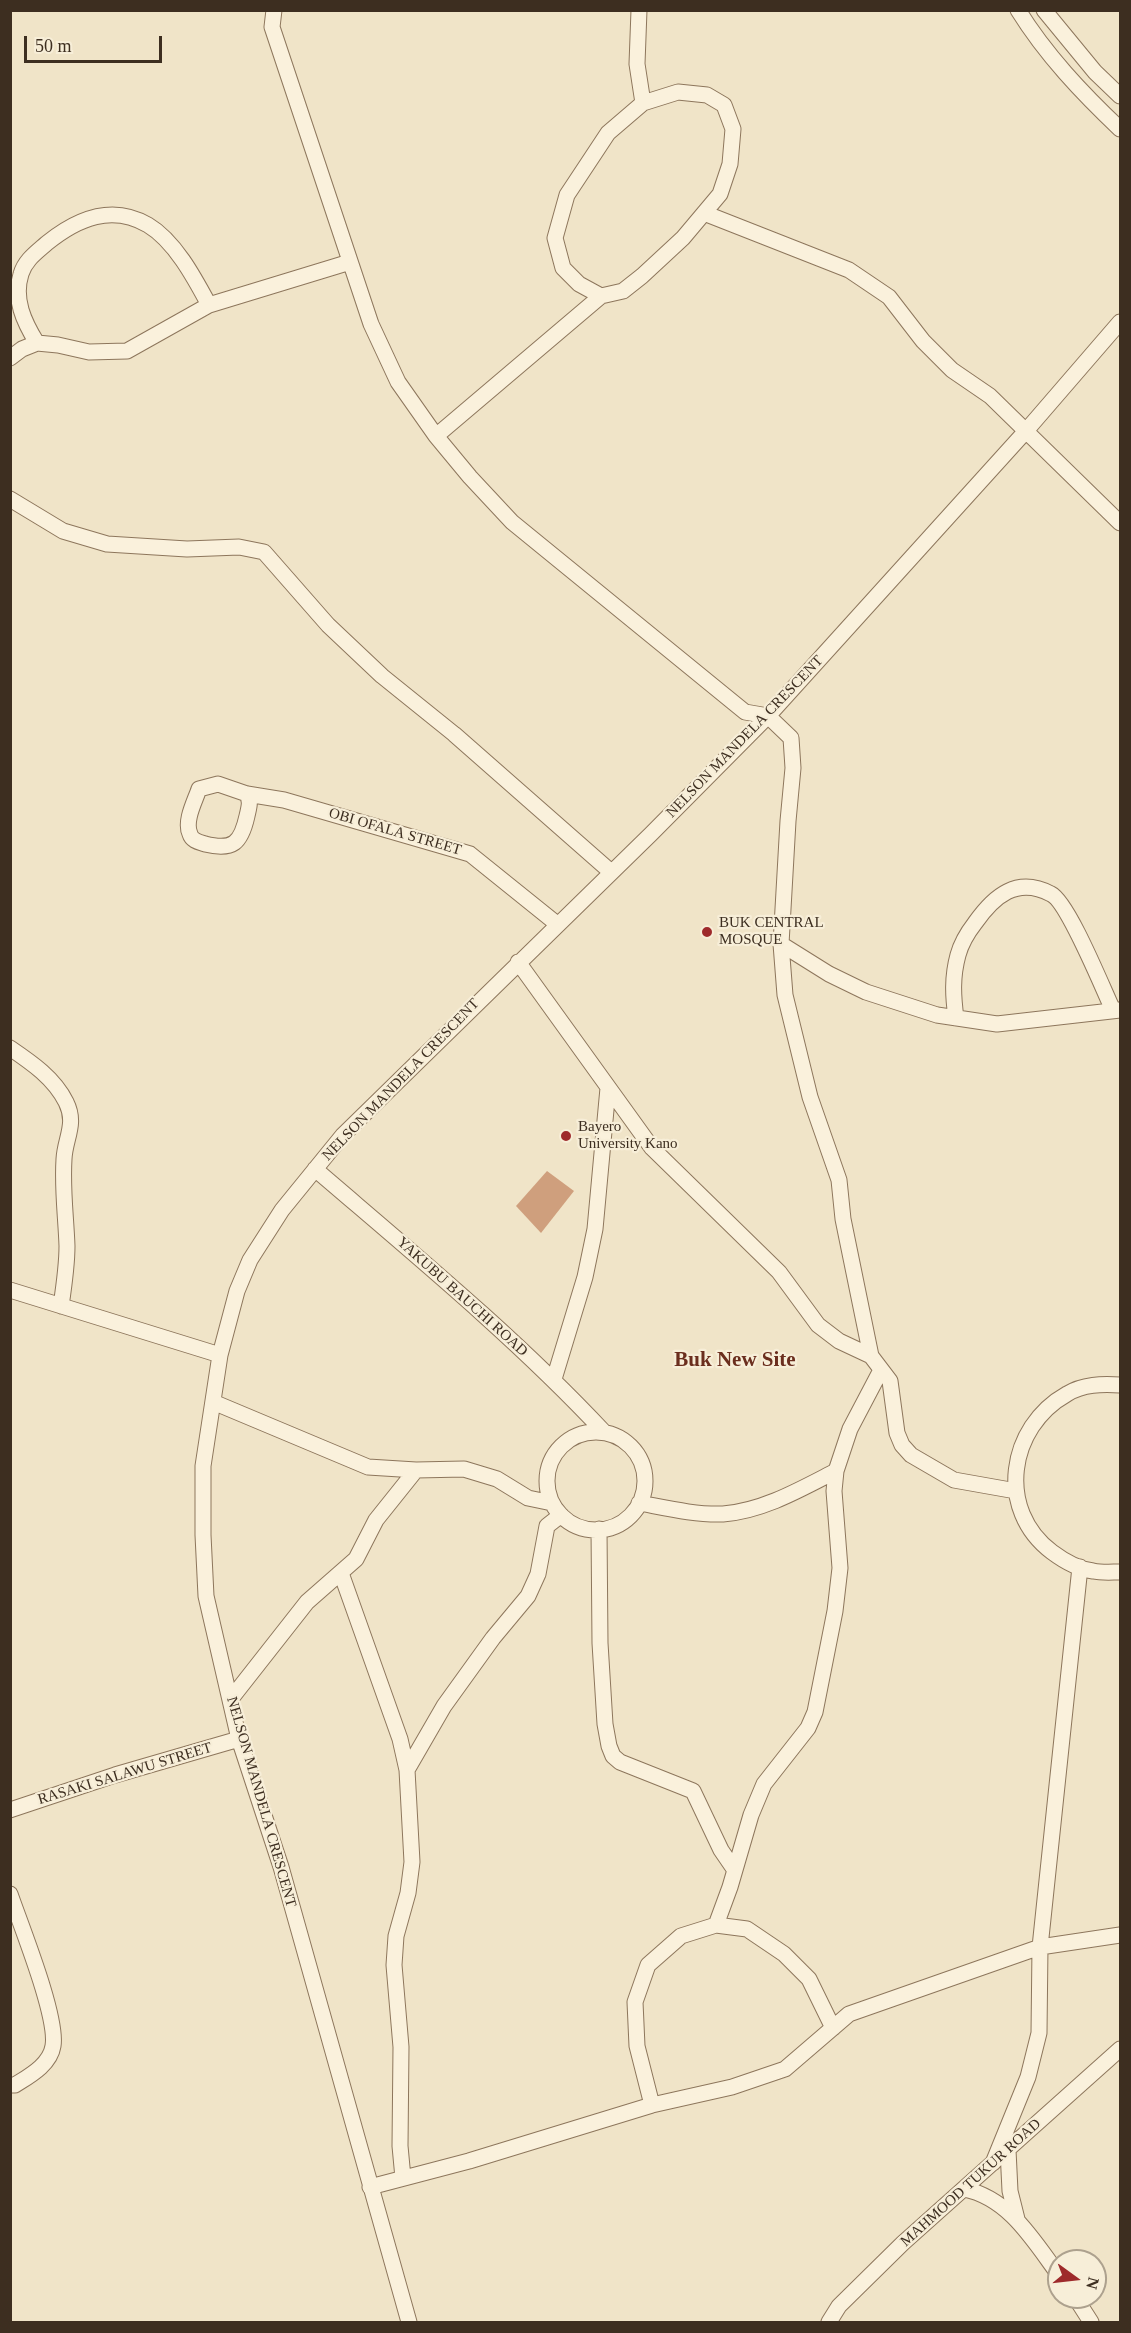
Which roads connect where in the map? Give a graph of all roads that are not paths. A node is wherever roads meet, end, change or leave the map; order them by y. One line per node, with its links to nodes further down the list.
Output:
1 (274, 10): 9 (street)
2 (639, 10): 6 (street)
3 (1018, 10): 7 (street)
4 (1044, 10): 5 (street)
5 (1120, 96)
6 (643, 103): 8 (street); 10 (street)
7 (1120, 129)
8 (704, 213): 10 (street); 15 (street)
9 (350, 262): 11 (street); 16 (street)
10 (601, 296): 16 (street)
11 (210, 305): 13 (street); 13 (street)
12 (1120, 322): 15 (street, NELSON MANDELA CRESCENT)
13 (37, 343): 14 (street)
14 (10, 358)
15 (1025, 432): 18 (street); 19 (street, NELSON MANDELA CRESCENT)
16 (436, 436): 19 (street)
17 (10, 499): 21 (street)
18 (1120, 523)
19 (768, 716): 21 (street, NELSON MANDELA CRESCENT); 23 (street)
20 (247, 794): 20 (street); 22 (street, OBI OFALA STREET)
21 (611, 872): 22 (street, NELSON MANDELA CRESCENT)
22 (557, 924): 24 (street, NELSON MANDELA CRESCENT)
23 (781, 944): 26 (street); 33 (street)
24 (518, 962): 28 (street); 29 (street, NELSON MANDELA CRESCENT)
25 (1117, 1010): 26 (street); 26 (street)
26 (956, 1018)
27 (10, 1048): 31 (street)
28 (608, 1088): 33 (street); 35 (street)
29 (315, 1169): 32 (street, NELSON MANDELA CRESCENT); 35 (street, YAKUBU BAUCHI ROAD)
30 (10, 1290): 31 (street)
31 (61, 1306): 32 (street)
32 (220, 1355): 37 (street, NELSON MANDELA CRESCENT)
33 (871, 1356): 34 (street)
34 (881, 1370): 40 (street); 41 (street)
35 (554, 1379): 38 (street, YAKUBU BAUCHI ROAD)
36 (1120, 1385): 41 (street)
37 (213, 1402): 39 (street); 48 (street, NELSON MANDELA CRESCENT)
38 (604, 1432): 42 (street); 43 (street)
39 (416, 1470): 43 (street); 46 (street)
40 (836, 1472): 42 (street); 52 (street)
41 (1016, 1491): 45 (street)
42 (639, 1503): 44 (street)
43 (556, 1509): 44 (street); 50 (street)
44 (599, 1529): 52 (street)
45 (1080, 1567): 47 (street); 56 (street)
46 (341, 1572): 48 (street); 50 (street)
47 (1120, 1572)
48 (230, 1700): 49 (street, NELSON MANDELA CRESCENT)
49 (239, 1739): 51 (street, RASAKI SALAWU STREET); 64 (street, NELSON MANDELA CRESCENT)
50 (407, 1770): 63 (street)
51 (10, 1810)
52 (734, 1869): 54 (street)
53 (10, 1894): 59 (street)
54 (716, 1924): 57 (street); 60 (street)
55 (1120, 1935): 56 (street)
56 (1040, 1947): 57 (street); 62 (street)
57 (832, 2028): 60 (street)
58 (1120, 2049): 61 (street, MAHMOOD TUKUR ROAD)
59 (10, 2085)
60 (652, 2105): 63 (street)
61 (1008, 2150): 62 (street, MAHMOOD TUKUR ROAD); 66 (street)
62 (993, 2163): 65 (street, MAHMOOD TUKUR ROAD)
63 (403, 2178): 64 (street)
64 (370, 2187): 69 (street, NELSON MANDELA CRESCENT)
65 (964, 2189): 66 (street); 70 (street, MAHMOOD TUKUR ROAD)
66 (1017, 2219): 67 (street)
67 (1047, 2259)
68 (1083, 2309): 71 (street)
69 (409, 2322)
70 (829, 2322)
71 (1092, 2322)

